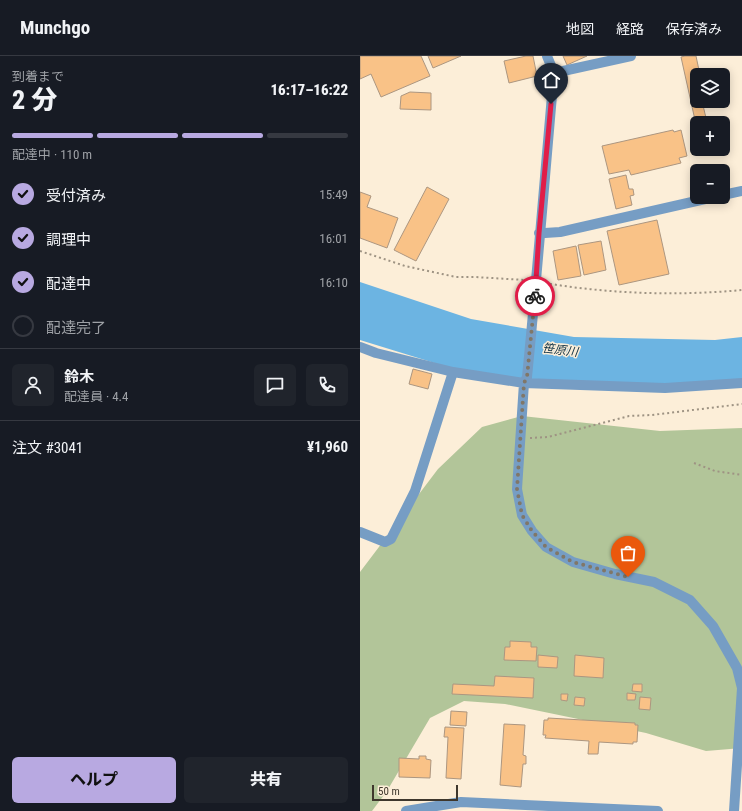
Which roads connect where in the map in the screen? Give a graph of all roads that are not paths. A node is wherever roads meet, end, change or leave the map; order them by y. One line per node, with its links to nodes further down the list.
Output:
1 (547, 56): 3 (street)
2 (631, 56): 3 (street)
3 (554, 73): 7 (street)
4 (742, 191): 5 (street)
5 (730, 194)
6 (690, 202): 7 (street)
7 (539, 233): 10 (street)
8 (360, 347): 9 (street)
9 (453, 372): 10 (street); 12 (street)
10 (526, 380): 11 (street); 16 (street)
11 (742, 383)
12 (360, 532)
13 (442, 808): 14 (street); 15 (street)
14 (406, 811)
15 (658, 811)
16 (734, 811)

